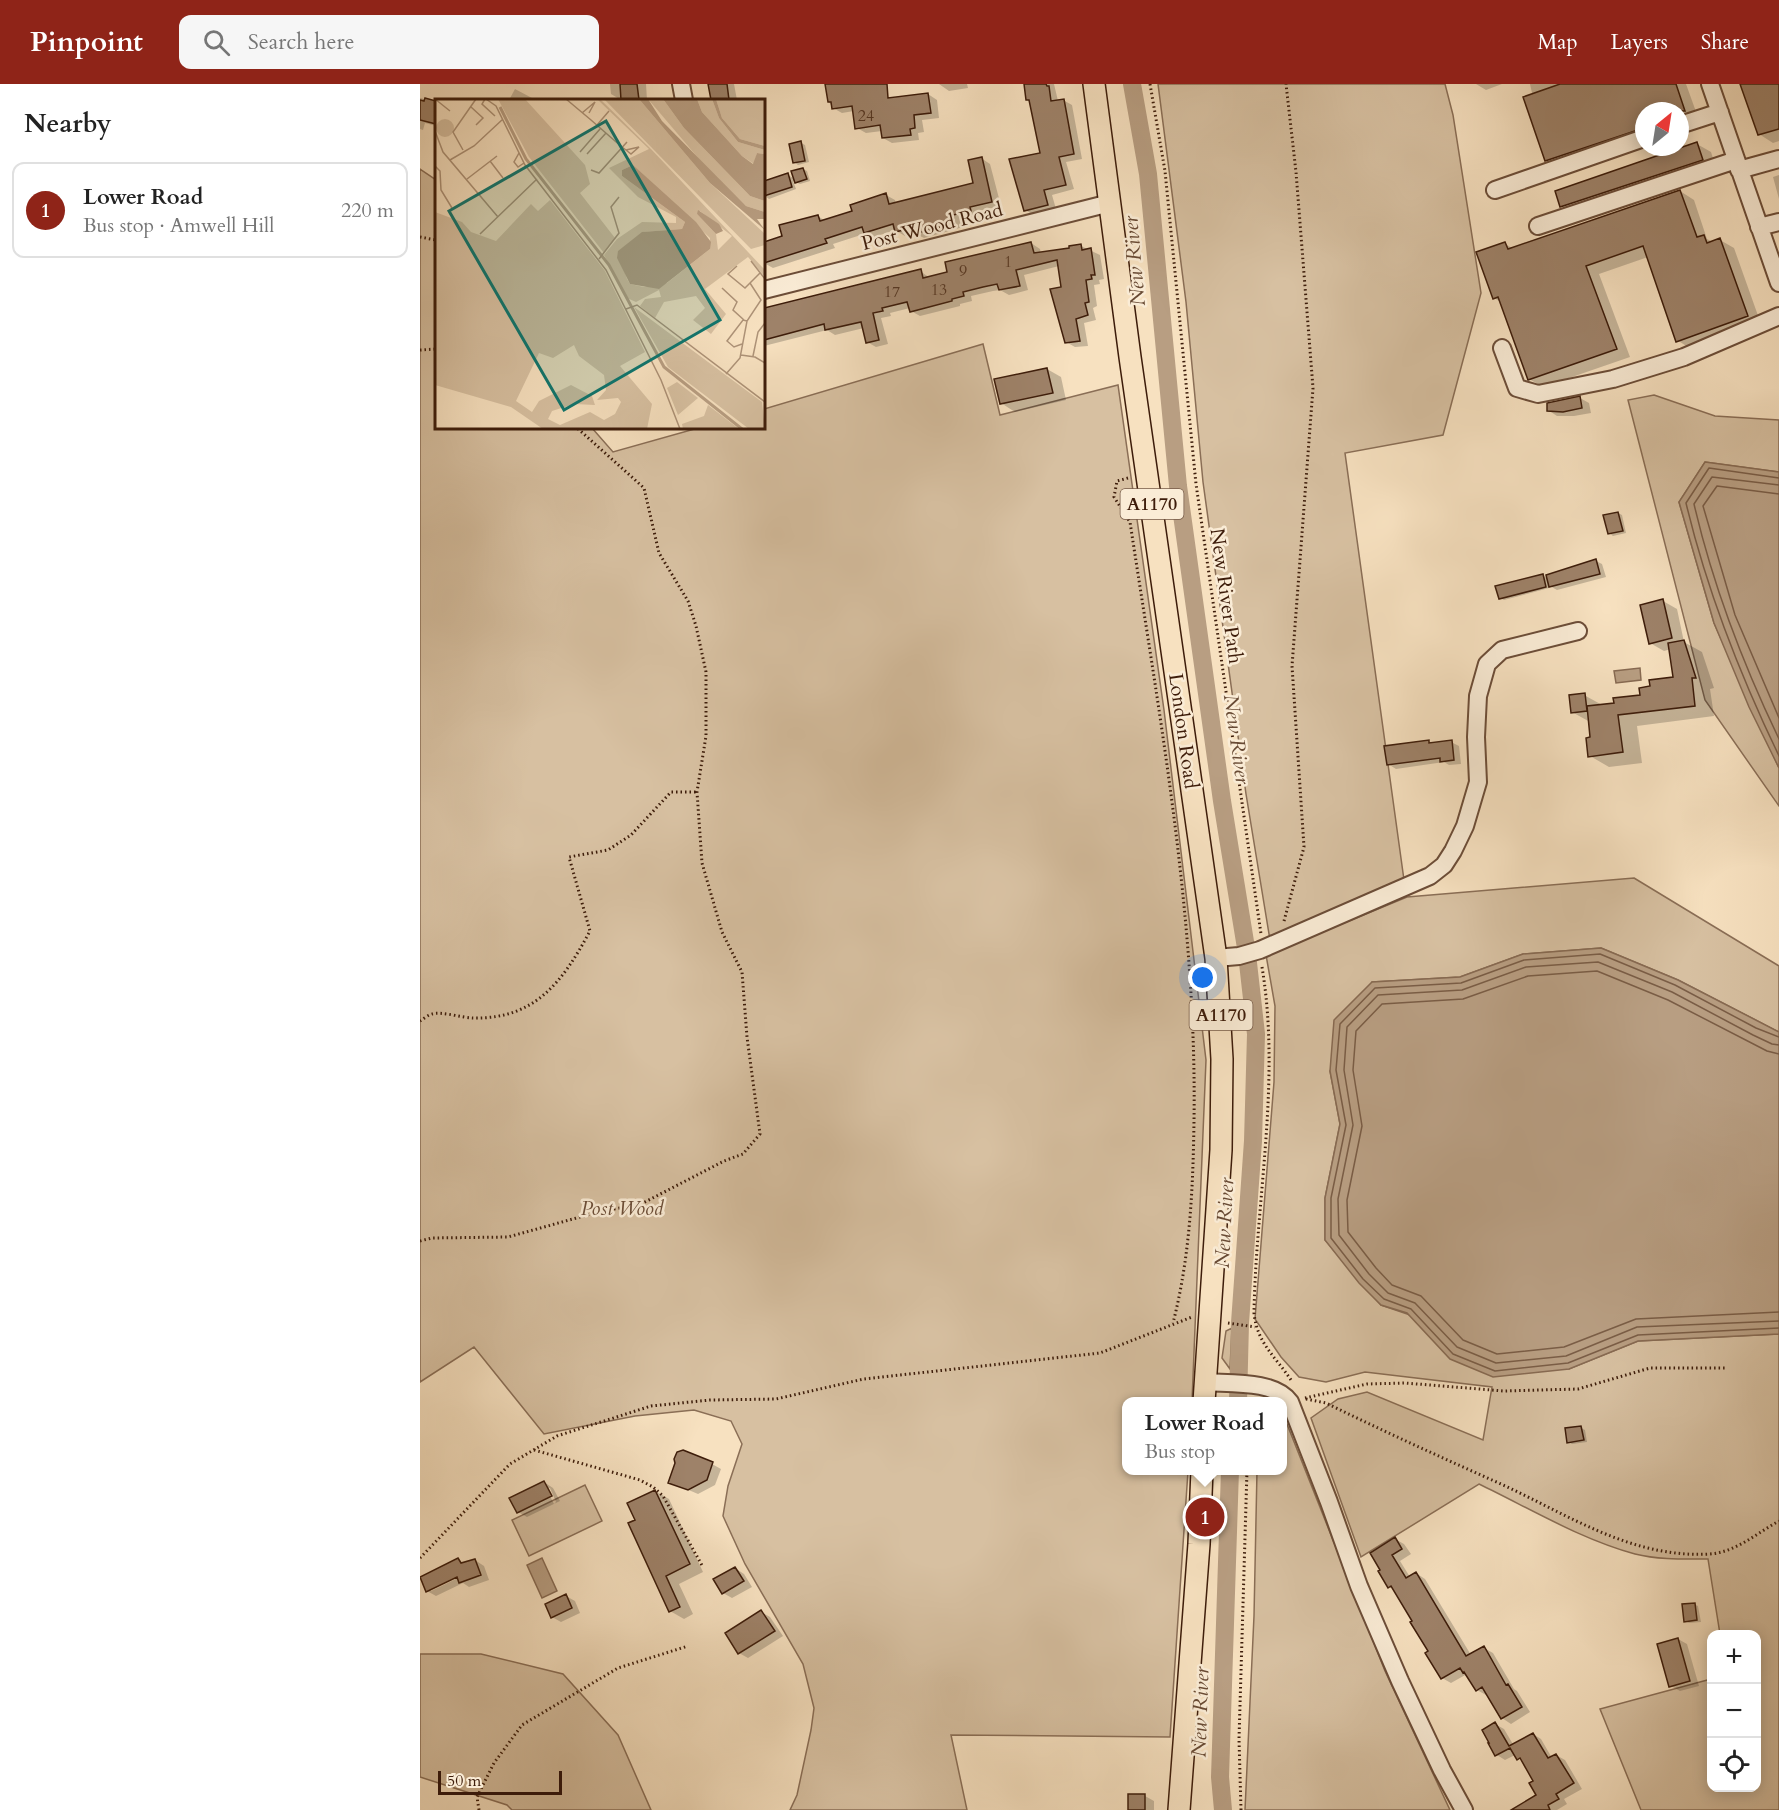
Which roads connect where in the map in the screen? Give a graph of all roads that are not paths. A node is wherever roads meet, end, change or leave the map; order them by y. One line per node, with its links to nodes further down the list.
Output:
1 (681, 84): 4 (street)
2 (1094, 84): 11 (main road, London Road / A1170)
3 (1710, 84): 5 (street)
4 (684, 99)
5 (1720, 112): 6 (street); 9 (street)
6 (1689, 122)
7 (1635, 141): 10 (street)
8 (1779, 159): 9 (street)
9 (1738, 165): 13 (street); 14 (street)
10 (1495, 190)
11 (1110, 203): 17 (street, Post Wood Road); 21 (main road, London Road / A1170)
12 (1779, 222): 14 (street)
13 (1538, 226)
14 (1759, 227): 15 (street)
15 (1773, 248): 16 (street)
16 (1779, 283)
17 (765, 290)
18 (1779, 316): 19 (street)
19 (1502, 348)
20 (1578, 631): 21 (street)
21 (1216, 958): 22 (main road, London Road / A1170)
22 (1204, 1392): 23 (street)
23 (1284, 1397)
24 (1287, 1399): 27 (street)
25 (1202, 1475): 26 (main road)
26 (1179, 1810)
27 (1464, 1810)

